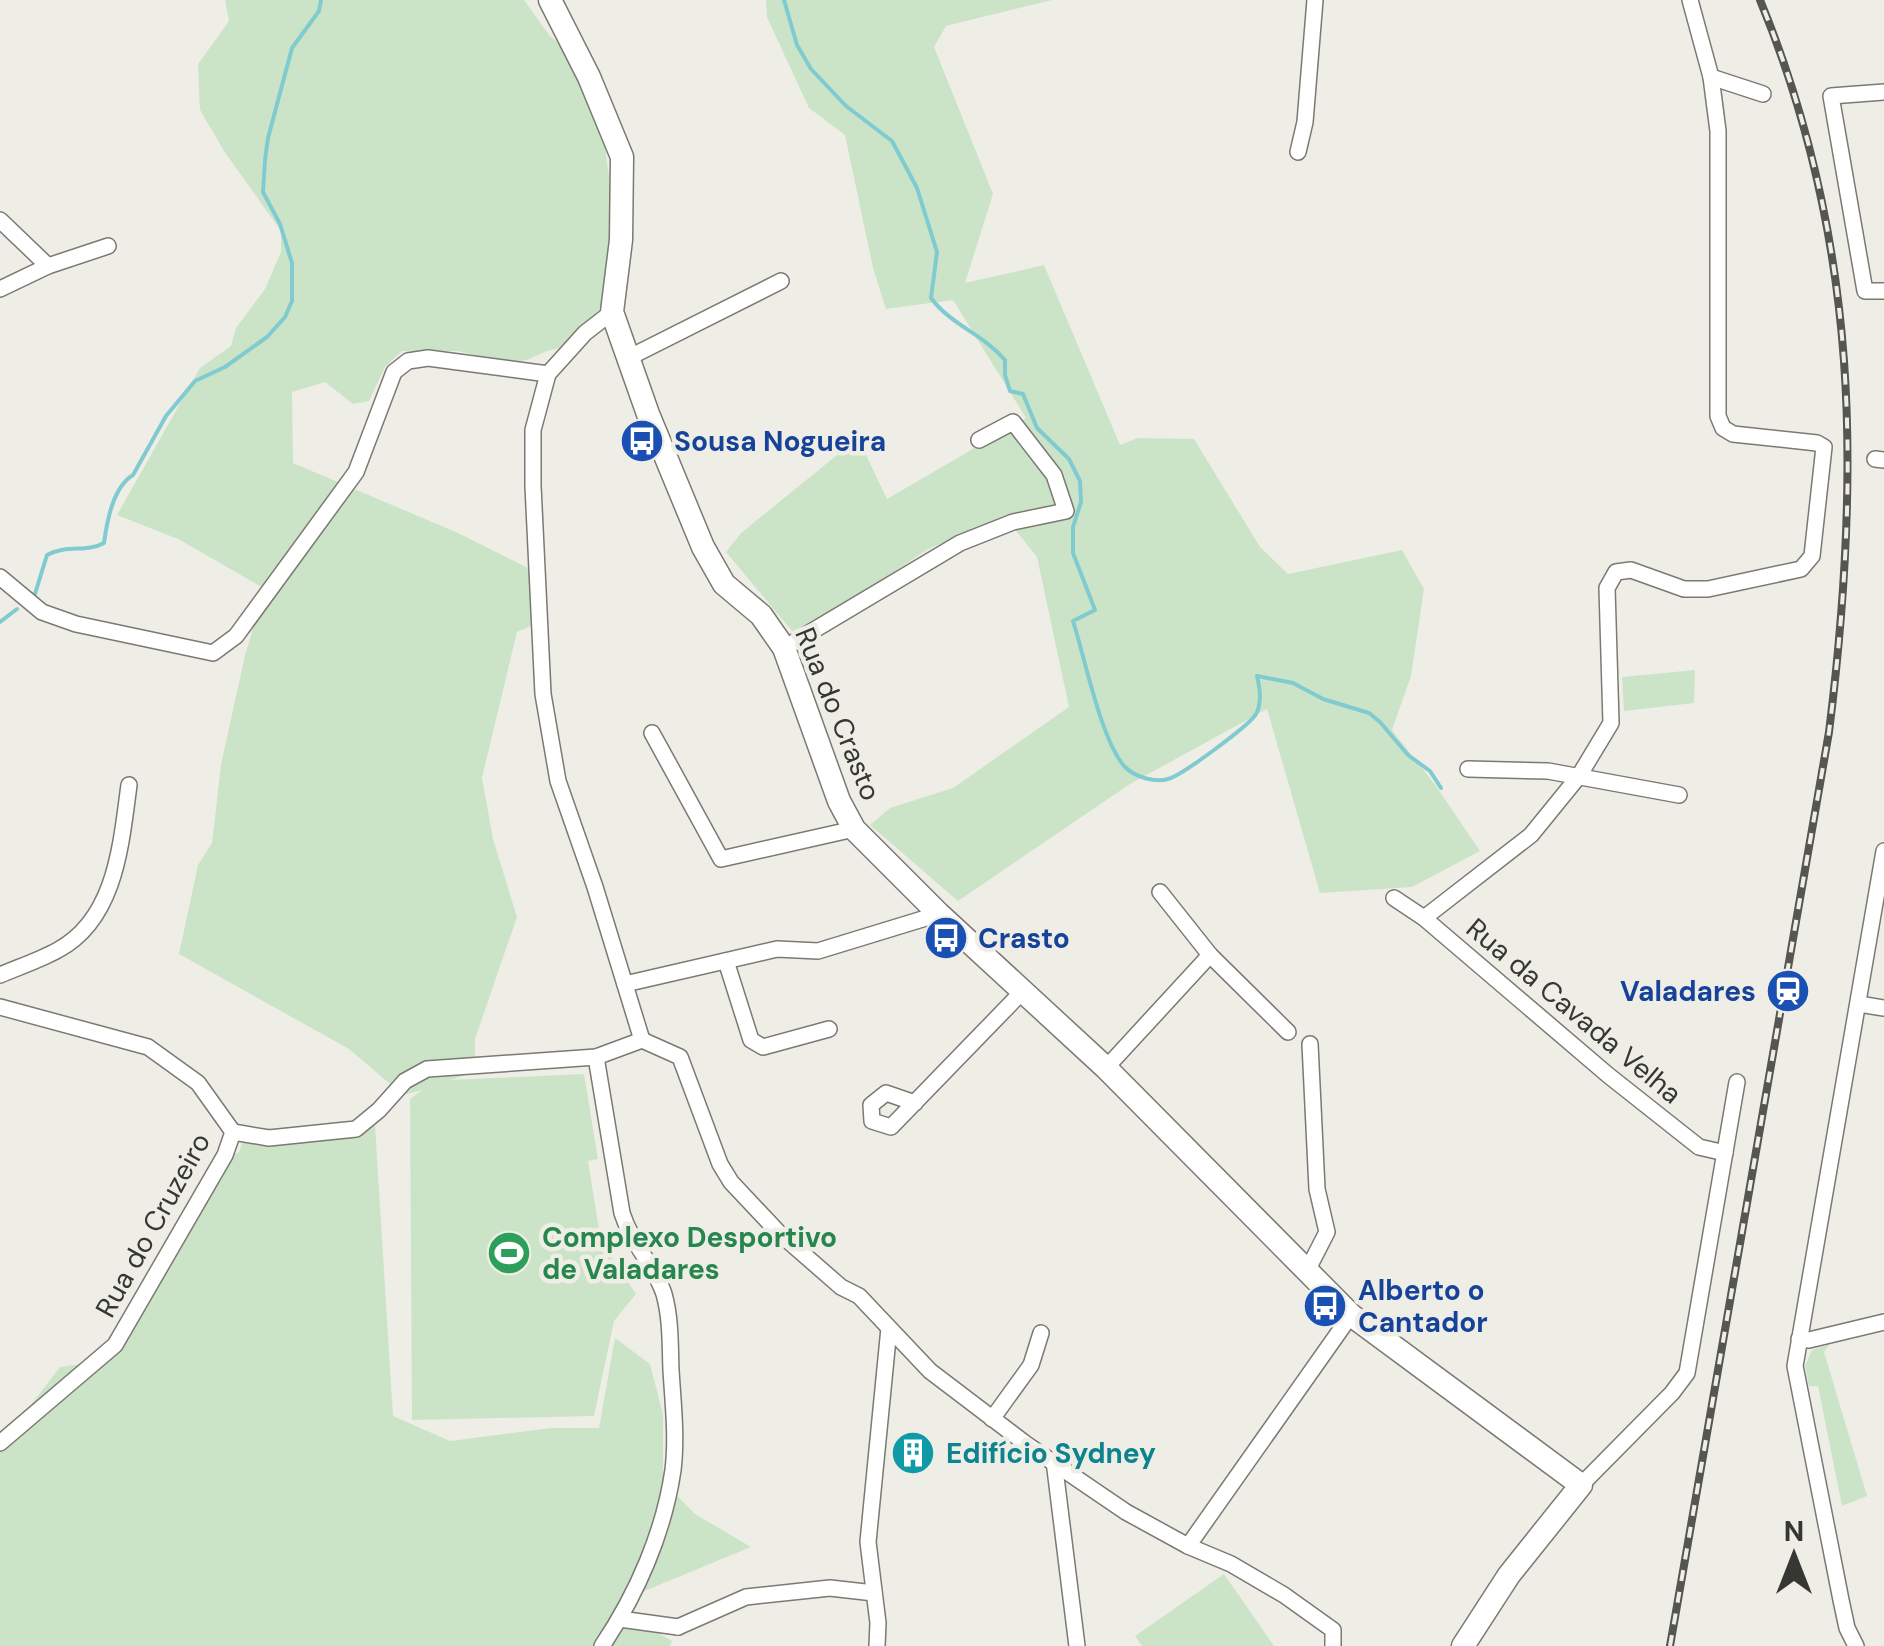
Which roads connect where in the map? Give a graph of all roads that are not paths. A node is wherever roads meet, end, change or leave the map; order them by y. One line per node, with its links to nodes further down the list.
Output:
1 (550, 0): 14 (street, Rua do Crasto)
2 (1315, 0): 7 (street)
3 (1690, 0): 4 (street)
4 (1711, 77): 6 (street); 22 (street)
5 (1884, 92): 13 (street)
6 (1763, 94)
7 (1298, 152)
8 (0, 220): 10 (street)
9 (108, 246): 10 (street)
10 (48, 266): 12 (street)
11 (781, 281): 15 (street)
12 (0, 290)
13 (1884, 292)
14 (612, 312): 15 (street, Rua do Crasto); 16 (street)
15 (628, 358): 19 (street, Rua do Crasto)
16 (548, 374): 18 (street); 34 (street)
17 (978, 440): 19 (street)
18 (0, 577)
19 (784, 648): 25 (street, Rua do Crasto)
20 (652, 733): 25 (street)
21 (1468, 769): 22 (street)
22 (1579, 776): 24 (street); 30 (street)
23 (130, 786): 33 (street)
24 (1679, 794)
25 (854, 829): 29 (street, Rua do Crasto)
26 (1884, 857): 36 (street)
27 (1160, 892): 31 (street)
28 (1394, 898): 30 (street, Rua da Cavada Velha)
29 (939, 914): 32 (street); 35 (street, Rua do Crasto)
30 (1424, 918): 48 (street, Rua da Cavada Velha)
31 (1210, 956): 40 (street); 44 (street)
32 (726, 961): 34 (street); 39 (street)
33 (0, 975)
34 (625, 984): 41 (street)
35 (1022, 992): 44 (street, Rua do Crasto); 46 (street)
36 (1858, 1004): 38 (street); 54 (street)
37 (0, 1007): 47 (street, Rua do Cruzeiro)
38 (1884, 1008)
39 (829, 1030)
40 (1288, 1032)
41 (642, 1040): 43 (street); 52 (street)
42 (1310, 1044): 49 (street)
43 (596, 1057): 47 (street); 61 (street)
44 (1106, 1068): 49 (street, Rua do Crasto)
45 (1737, 1082): 48 (street)
46 (915, 1102)
47 (232, 1132): 56 (street, Rua do Cruzeiro)
48 (1725, 1153): 58 (street)
49 (1306, 1273): 50 (street, Rua do Crasto)
50 (1352, 1314): 58 (street, Rua do Crasto); 59 (street)
51 (1884, 1322): 54 (street)
52 (890, 1328): 55 (street); 60 (street)
53 (1041, 1333): 55 (street)
54 (1799, 1339): 68 (street)
55 (992, 1418): 57 (street)
56 (0, 1443)
57 (1054, 1461): 59 (street); 65 (street)
58 (1580, 1485): 67 (street)
59 (1188, 1546): 66 (street)
60 (874, 1593): 62 (street); 64 (street)
61 (620, 1619): 62 (street); 63 (street)
62 (678, 1636)
63 (602, 1646)
64 (877, 1646)
65 (1076, 1646)
66 (1333, 1646)
67 (1463, 1646)
68 (1856, 1646)

